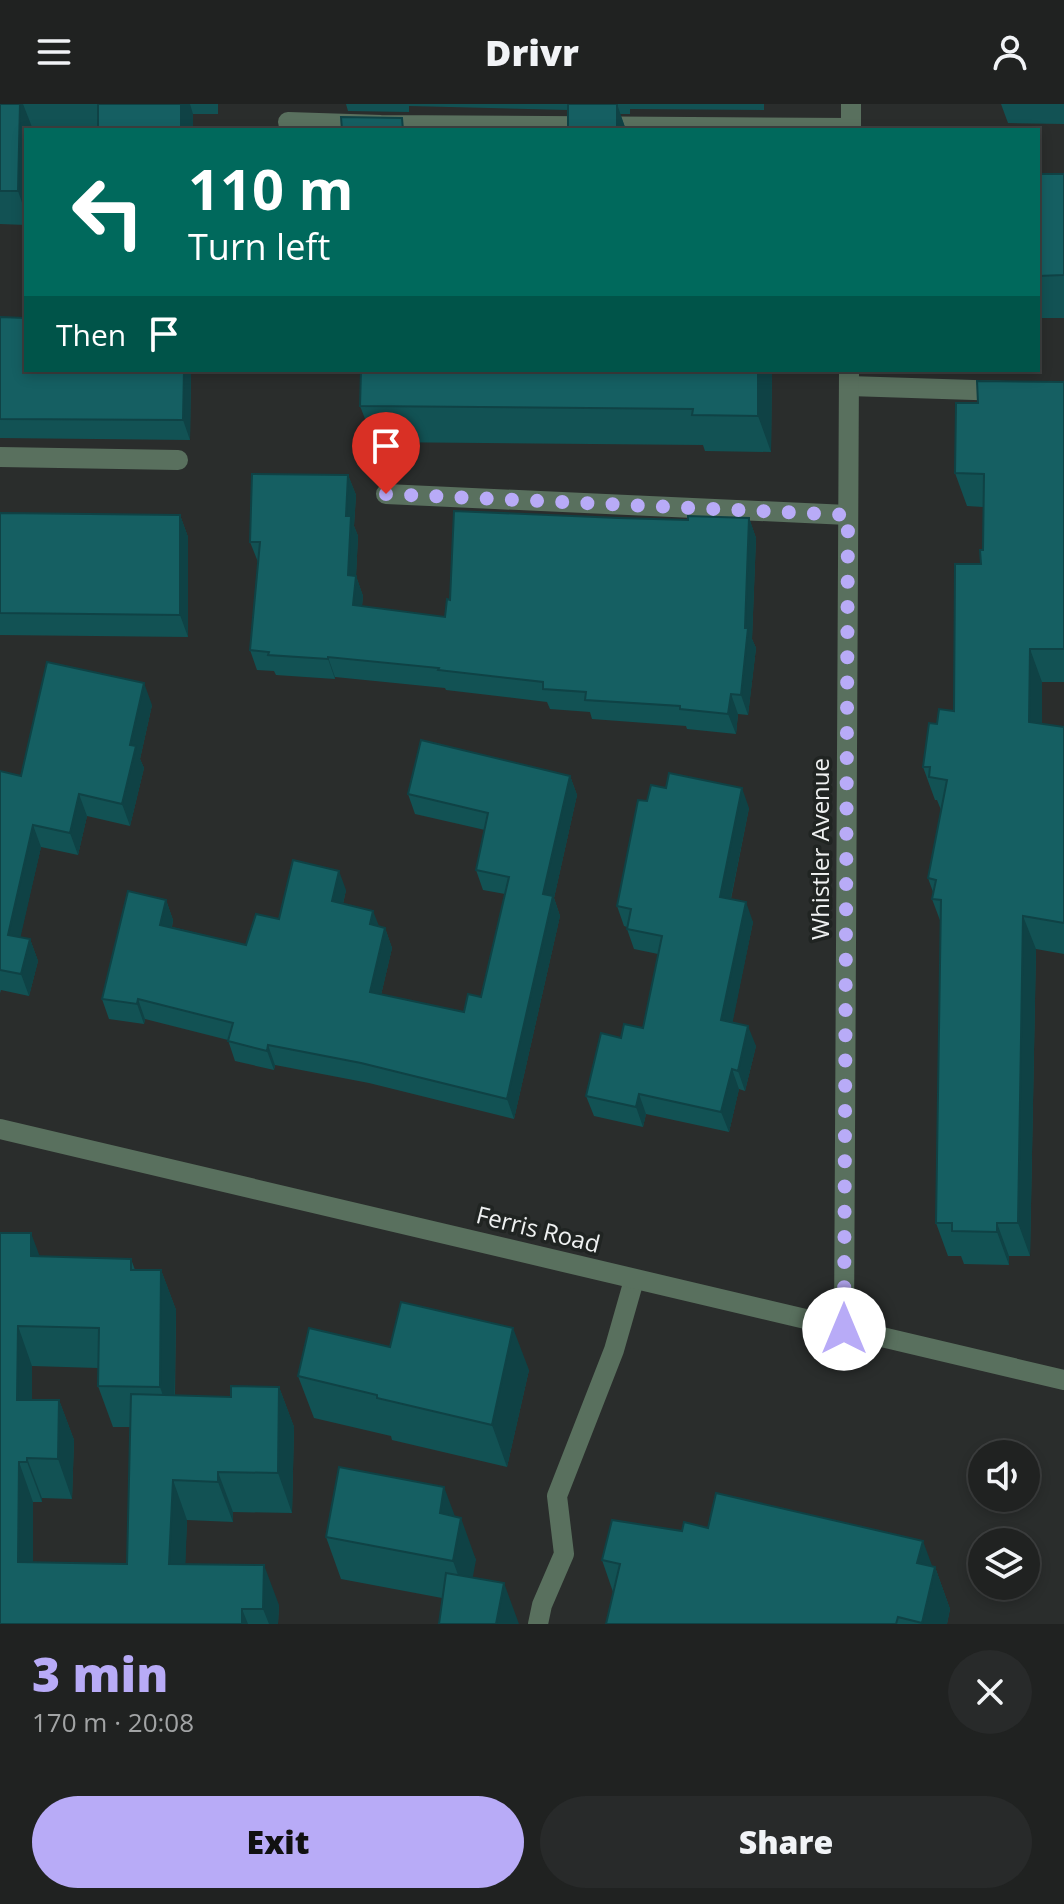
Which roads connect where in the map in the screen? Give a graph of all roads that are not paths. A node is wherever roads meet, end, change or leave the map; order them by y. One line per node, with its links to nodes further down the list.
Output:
1 (851, 104): 4 (street)
2 (288, 122): 3 (street)
3 (734, 128)
4 (851, 128)
5 (849, 378): 6 (street); 10 (street, Whistler Avenue)
6 (1020, 391)
7 (0, 457): 8 (street)
8 (178, 460)
9 (386, 494): 10 (street)
10 (848, 515): 13 (street, Whistler Avenue)
11 (0, 1129): 12 (street, Ferris Road)
12 (634, 1280): 13 (street, Ferris Road); 15 (street)
13 (844, 1329): 14 (street, Ferris Road)
14 (1064, 1380)
15 (538, 1624)

